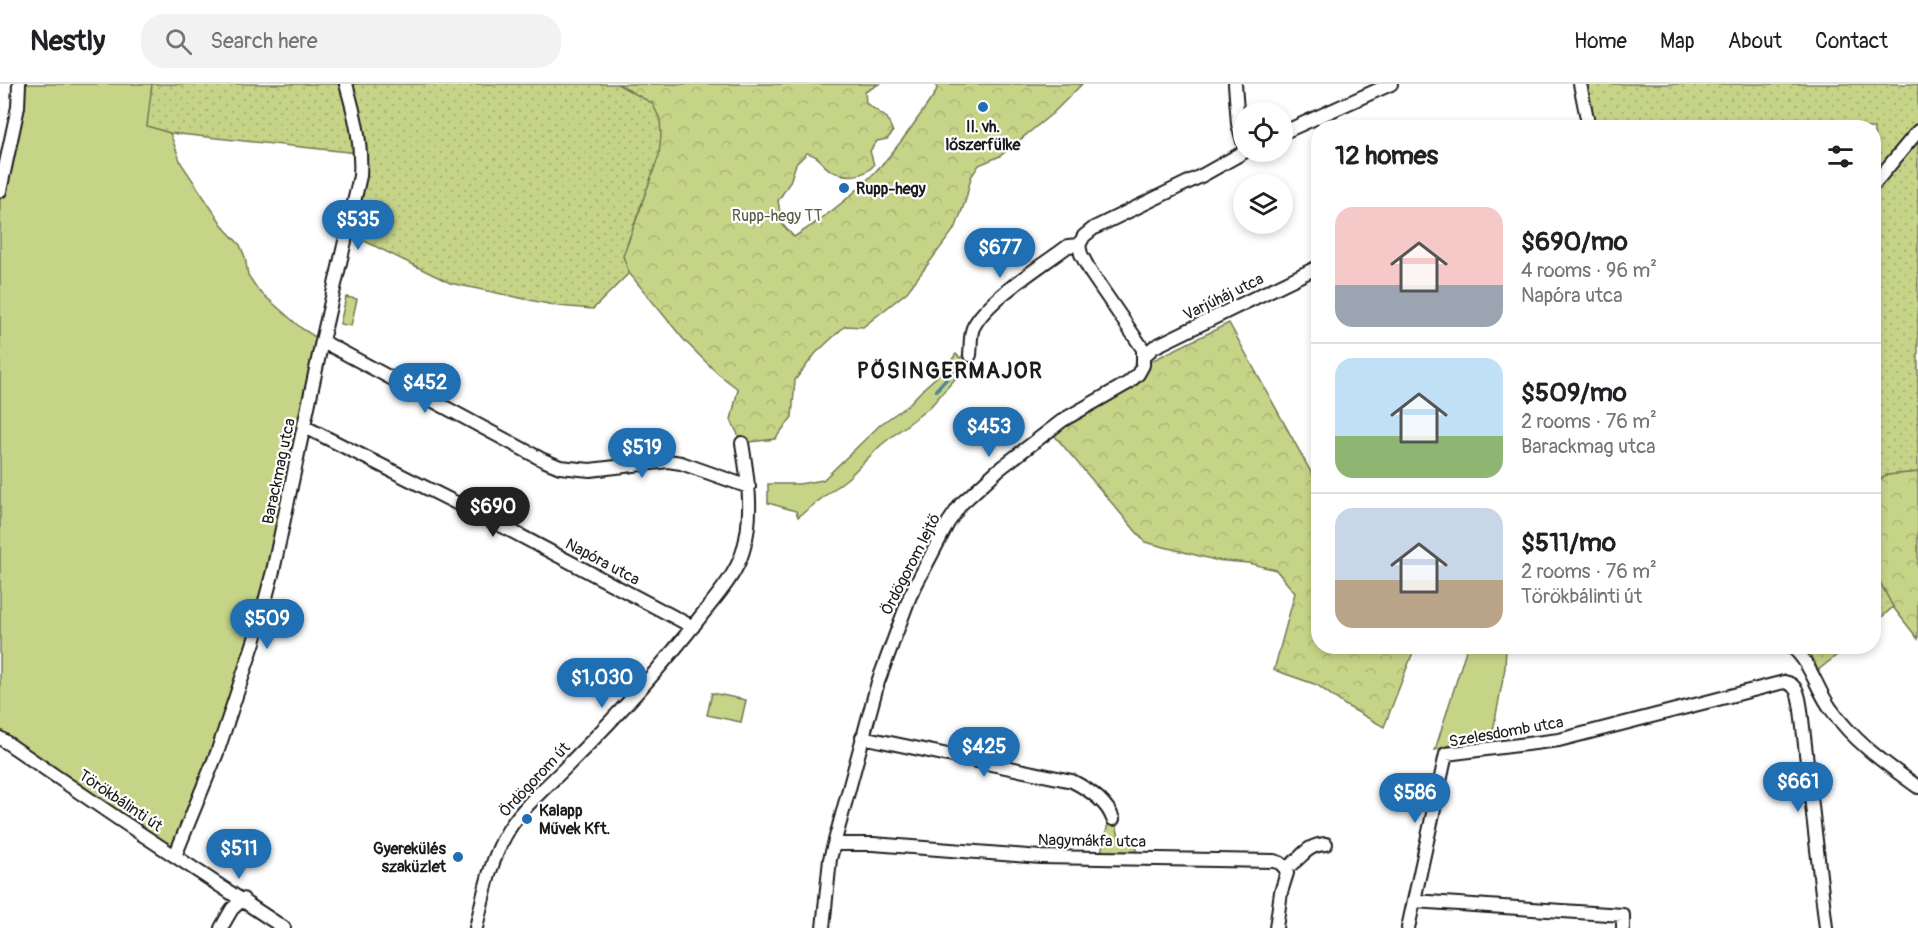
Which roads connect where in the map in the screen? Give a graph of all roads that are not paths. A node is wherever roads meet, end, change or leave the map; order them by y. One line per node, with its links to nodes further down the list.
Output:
1 (17, 84): 12 (street)
2 (346, 84): 15 (street, Barackmag utca)
3 (1235, 84): 6 (street)
4 (1391, 84): 8 (street)
5 (1580, 84): 7 (street)
6 (1236, 102)
7 (1587, 120)
8 (1293, 128)
9 (1918, 131): 11 (street)
10 (1233, 158): 13 (street)
11 (1881, 176)
12 (0, 191)
13 (1079, 245): 16 (street); 17 (street)
14 (1311, 270): 17 (street, Varjúháj utca)
15 (322, 341): 18 (street, Barackmag utca); 20 (street)
16 (970, 355)
17 (1144, 356): 23 (street, Ördögorom lejtő)
18 (305, 427): 21 (street, Napóra utca); 29 (street, Barackmag utca)
19 (742, 443): 20 (street, Ördögorom út)
20 (749, 487): 21 (street, Ördögorom út)
21 (693, 627): 35 (street, Ördögorom út)
22 (1799, 654): 25 (street)
23 (862, 737): 26 (street); 27 (street, Ördögorom lejtő)
24 (0, 738): 29 (street, Törökbálinti út)
25 (1918, 787)
26 (1113, 819)
27 (834, 844): 30 (street, Nagymákfa utca); 36 (street, Ördögorom lejtő)
28 (1326, 844): 30 (street)
29 (176, 856): 31 (street, Törökbálinti út)
30 (1285, 867): 37 (street)
31 (243, 899): 33 (street); 34 (street, Törökbálinti út)
32 (1414, 901): 38 (street, Szelesdomb utca); 39 (street); 40 (street, Szelesdomb utca)
33 (221, 928)
34 (284, 928)
35 (476, 928)
36 (823, 928)
37 (1276, 928)
38 (1408, 928)
39 (1623, 928)
40 (1826, 928)

